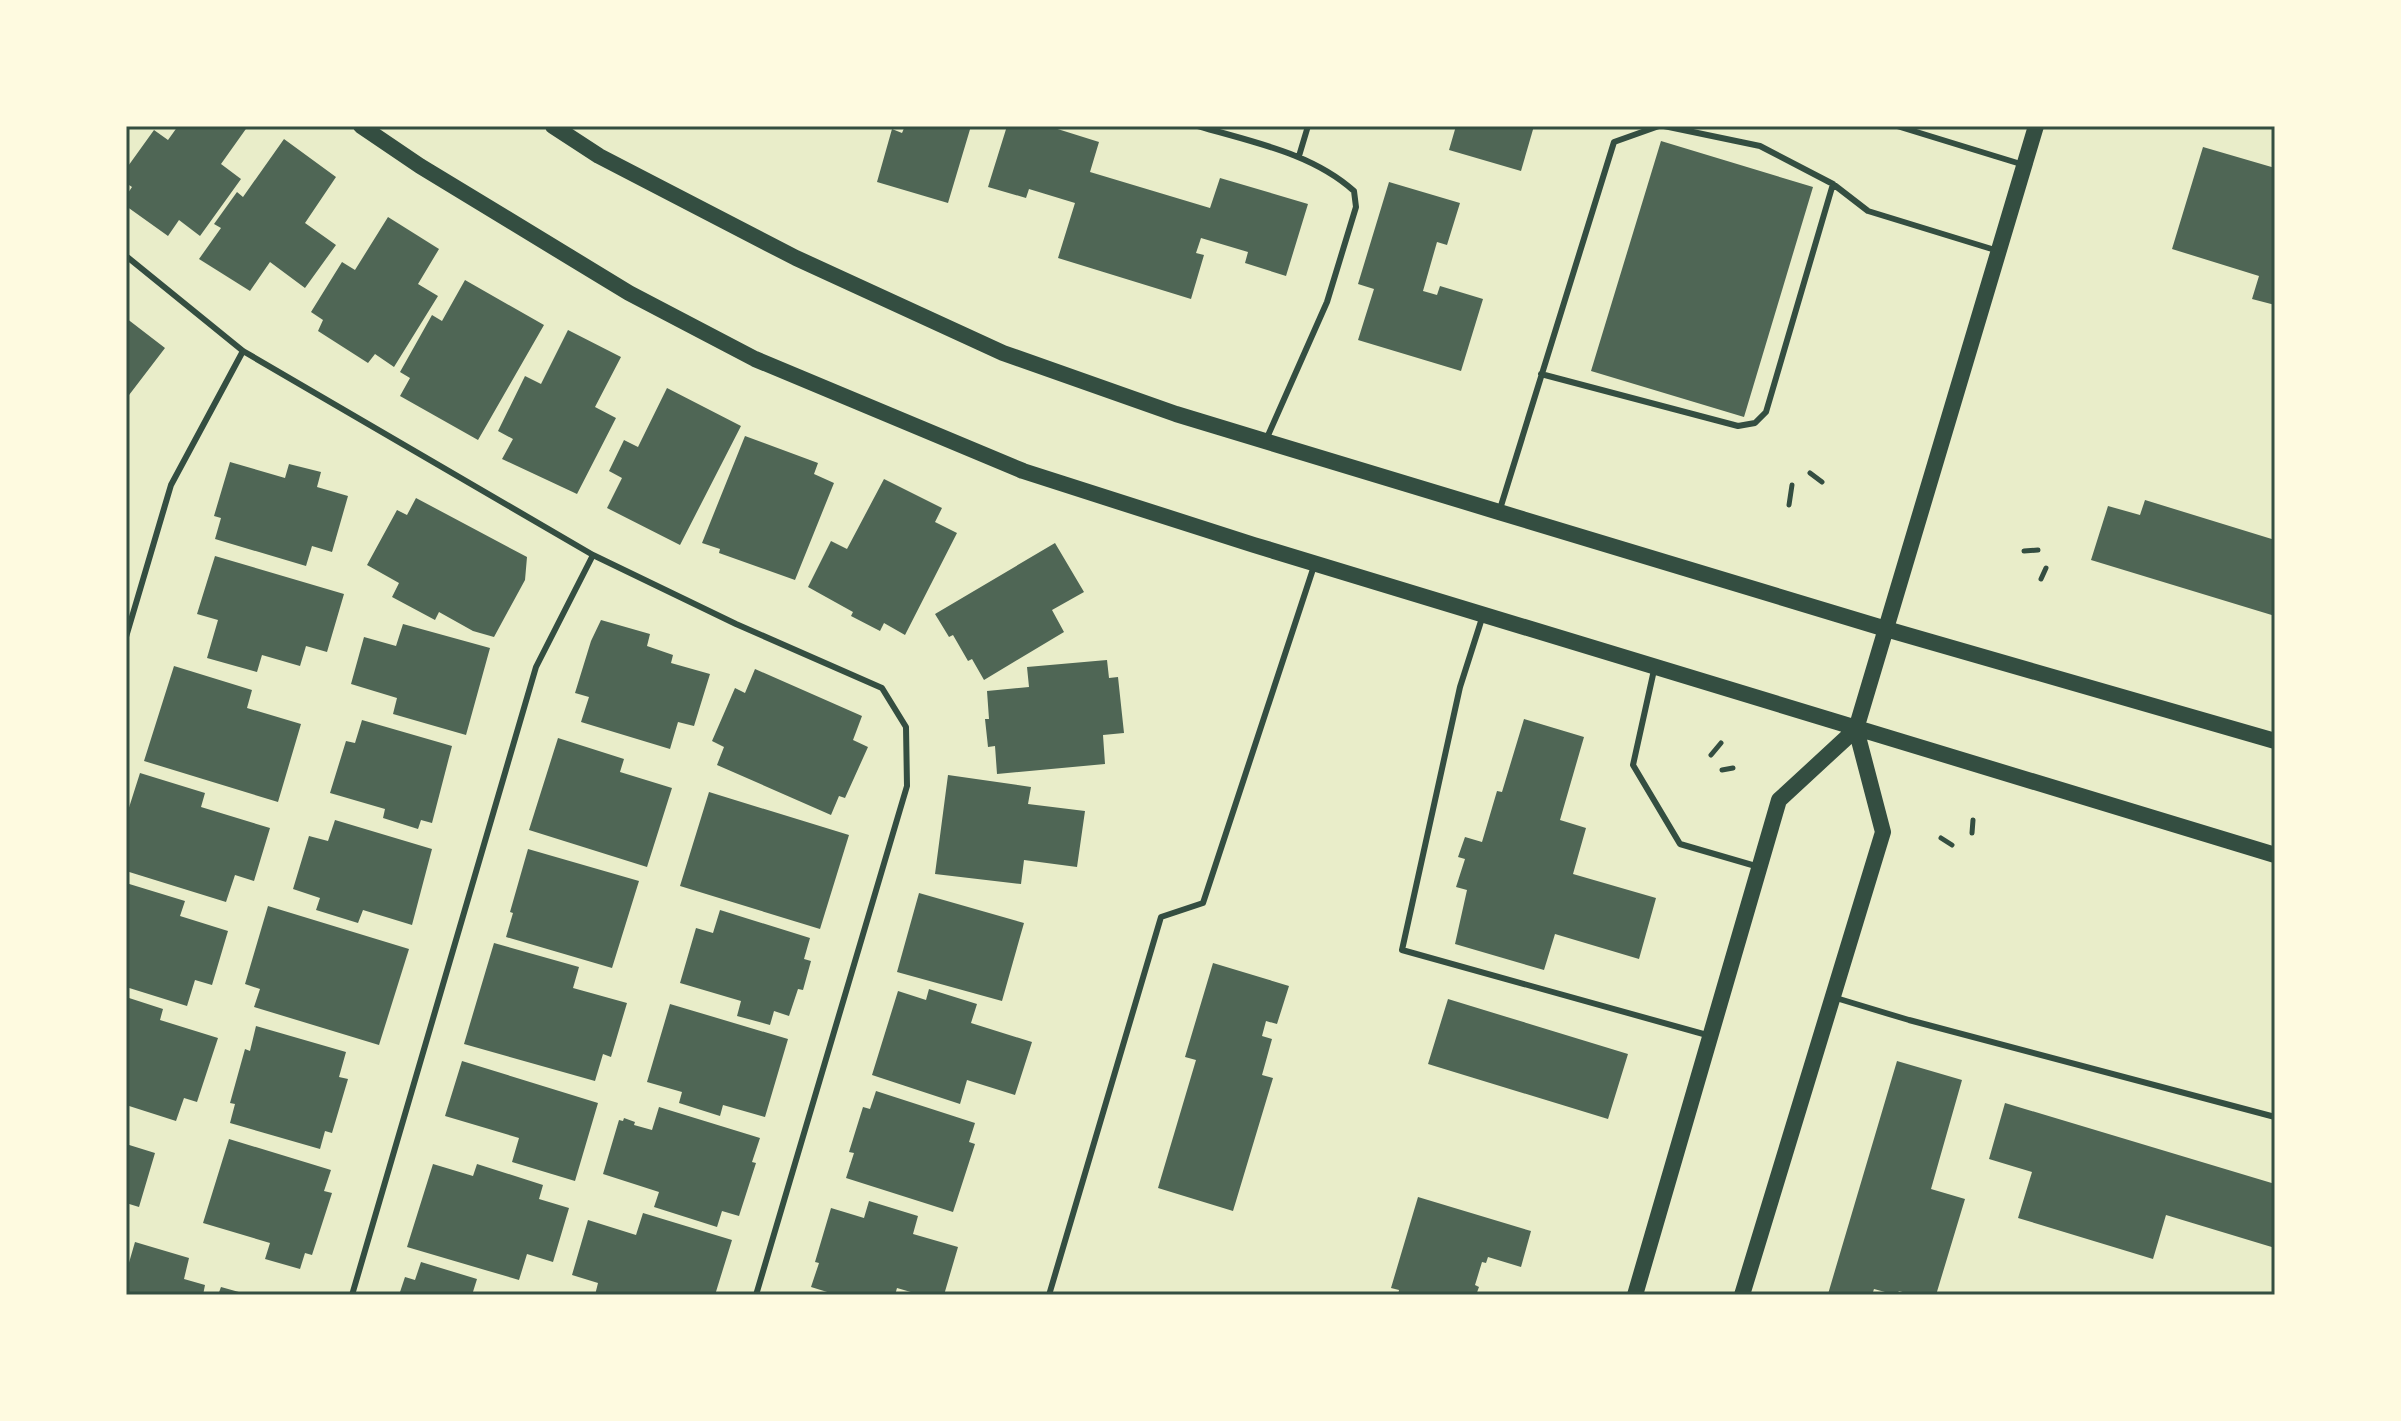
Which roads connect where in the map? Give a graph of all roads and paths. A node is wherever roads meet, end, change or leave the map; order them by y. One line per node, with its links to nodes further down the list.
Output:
1 (361, 126): 24 (main road)
2 (553, 126): 15 (main road)
3 (1198, 126): 8 (lane)
4 (1308, 126): 8 (lane)
5 (1662, 126): 10 (lane); 14 (lane)
6 (1897, 126): 9 (lane)
7 (2036, 126): 9 (main road)
8 (1299, 156): 15 (lane)
9 (2024, 165): 11 (main road)
10 (1833, 184): 11 (lane); 14 (lane)
11 (1999, 251): 28 (main road)
12 (126, 256): 13 (lane)
13 (243, 351): 23 (lane); 29 (lane)
14 (1541, 374): 20 (lane)
15 (1266, 441): 20 (main road)
16 (1810, 473): 17 (path)
17 (1822, 482)
18 (1792, 485): 19 (path)
19 (1789, 505)
20 (1499, 512): 28 (main road)
21 (2038, 550): 22 (path)
22 (2024, 551)
23 (593, 555): 46 (lane); 47 (lane)
24 (1315, 563): 27 (main road); 48 (lane)
25 (2046, 568): 26 (path)
26 (2041, 579)
27 (1483, 614): 30 (main road); 44 (lane)
28 (1886, 629): 31 (main road); 32 (main road)
29 (126, 637)
30 (1655, 666): 31 (main road); 42 (lane)
31 (1856, 729): 41 (main road); 42 (main road); 43 (main road)
32 (2275, 741)
33 (1721, 743): 34 (path)
34 (1711, 755)
35 (1733, 768): 36 (path)
36 (1722, 770)
37 (1973, 820): 38 (path)
38 (1972, 833)
39 (1941, 838): 40 (path)
40 (1952, 845)
41 (2275, 855)
42 (1759, 867): 44 (main road)
43 (1833, 996): 45 (lane); 50 (main road)
44 (1710, 1036): 49 (main road)
45 (2275, 1117)
46 (352, 1295)
47 (756, 1295)
48 (1049, 1295)
49 (1635, 1295)
50 (1742, 1295)

